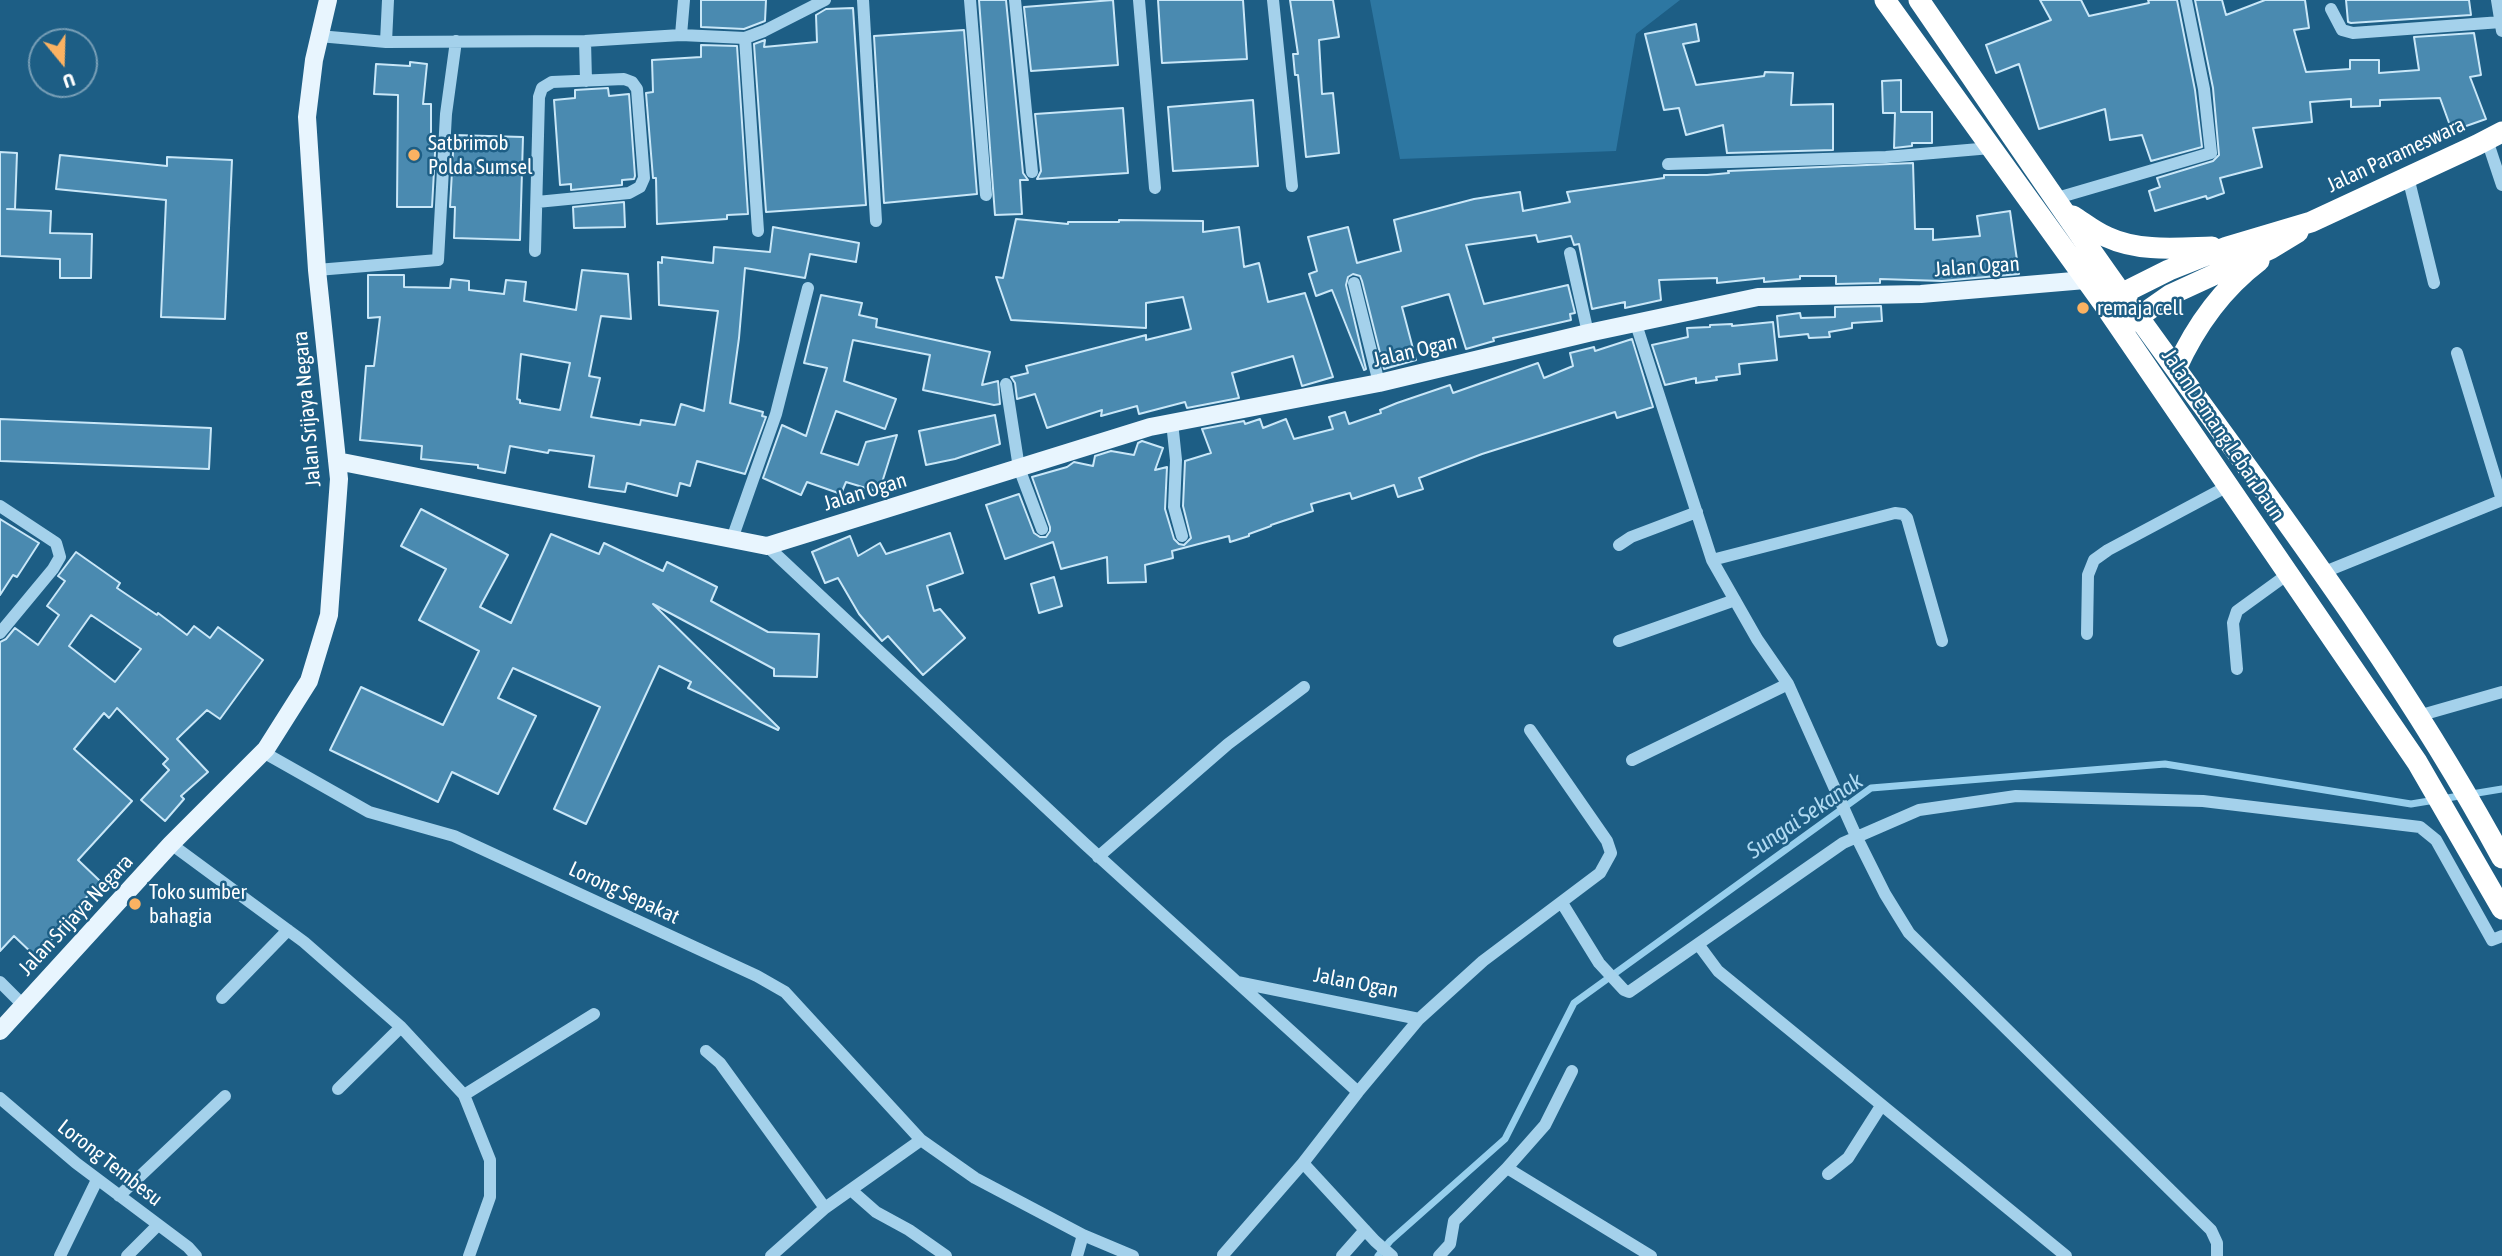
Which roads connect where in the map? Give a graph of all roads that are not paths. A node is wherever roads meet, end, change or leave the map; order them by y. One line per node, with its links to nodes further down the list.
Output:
1 (328, 0): 17 (main road, Jalan Srijaya Negara)
2 (388, 0): 21 (street)
3 (684, 0): 16 (street)
4 (825, 0): 18 (street)
5 (863, 0): 34 (street)
6 (970, 0): 31 (street)
7 (1014, 0): 26 (street)
8 (1139, 0): 30 (street)
9 (1273, 0): 29 (street)
10 (1885, 0): 24 (highway, Jalan Demang Lebar Daun)
11 (1919, 0): 33 (highway, Jalan Demang Lebar Daun)
12 (2186, 0): 33 (street)
13 (2497, 0): 15 (street)
14 (2331, 9): 15 (street)
15 (2501, 27)
16 (681, 35): 18 (street); 20 (street)
17 (319, 36): 21 (street); 41 (main road, Jalan Srijaya Negara)
18 (745, 38): 36 (street)
19 (456, 41): 20 (street); 21 (street); 41 (street)
20 (585, 41): 22 (street)
21 (386, 42)
22 (586, 81): 32 (street); 32 (street)
23 (2495, 136): 27 (highway, Jalan Parameswara); 28 (street)
24 (1992, 148): 25 (street); 42 (highway, Jalan Demang Lebar Daun)
25 (1668, 164)
26 (1032, 172)
27 (2408, 177): 35 (highway, Jalan Parameswara); 44 (street)
28 (2502, 185)
29 (1292, 186)
30 (1155, 188)
31 (986, 195)
32 (537, 202): 39 (street)
33 (2061, 205): 37 (highway); 45 (highway, Jalan Demang Lebar Daun)
34 (876, 221)
35 (2311, 222): 37 (highway); 38 (highway)
36 (758, 231)
37 (2227, 247): 45 (highway)
38 (2270, 250): 48 (highway); 53 (highway)
39 (535, 251)
40 (1570, 253): 51 (street)
41 (317, 270): 57 (main road, Jalan Srijaya Negara)
42 (2087, 281): 45 (main road, Jalan Ogan); 47 (highway, Jalan Demang Lebar Daun); 49 (main road, Jalan Ogan)
43 (1354, 283): 54 (street)
44 (2434, 283)
45 (2116, 285): 47 (highway); 48 (highway, Jalan Demang Lebar Daun)
46 (808, 288): 65 (street)
47 (2103, 303): 50 (highway, Jalan Demang Lebar Daun)
48 (2138, 317): 50 (highway); 53 (highway, Jalan Demang Lebar Daun)
49 (1636, 324): 51 (main road, Jalan Ogan); 62 (street)
50 (2120, 329): 59 (highway, Jalan Demang Lebar Daun)
51 (1588, 333): 54 (main road, Jalan Ogan)
52 (2457, 353): 60 (street)
53 (2176, 369): 69 (highway, Jalan Demang Lebar Daun)
54 (1379, 383): 56 (main road, Jalan Ogan)
55 (1006, 384): 58 (street)
56 (1172, 422): 58 (main road, Jalan Ogan); 64 (street)
57 (337, 461): 65 (main road, Jalan Ogan); 82 (main road, Jalan Srijaya Negara)
58 (1019, 468): 63 (street); 67 (main road, Jalan Ogan)
59 (2228, 486): 70 (highway, Jalan Demang Lebar Daun); 73 (street)
60 (2502, 500): 69 (street)
61 (0, 506): 72 (street)
62 (1697, 512): 66 (street); 68 (street)
63 (1042, 529)
64 (1182, 536)
65 (732, 539): 67 (main road, Jalan Ogan)
66 (1619, 545)
67 (767, 546): 87 (street)
68 (1712, 560): 71 (street); 75 (street)
69 (2322, 573): 80 (highway, Jalan Demang Lebar Daun)
70 (2288, 574): 76 (street); 89 (highway, Jalan Demang Lebar Daun)
71 (1735, 600): 74 (street); 77 (street)
72 (0, 634)
73 (2087, 634)
74 (1619, 641)
75 (1942, 641)
76 (2236, 669)
77 (1788, 684): 83 (street); 84 (street)
78 (1304, 687): 87 (street)
79 (2502, 692): 80 (street)
80 (2418, 716): 86 (highway, Jalan Demang Lebar Daun)
81 (1530, 730): 88 (street)
82 (263, 752): 85 (main road, Jalan Srijaya Negara); 109 (street, Lorong Sepakat)
83 (1632, 760)
84 (1854, 833): 91 (street); 92 (street); 134 (street)
85 (171, 844): 90 (street); 96 (main road, Jalan Srijaya Negara)
86 (2497, 845)
87 (1098, 857): 94 (street)
88 (1562, 903): 92 (street); 98 (street)
89 (2502, 909)
90 (288, 930): 95 (street); 99 (street)
91 (2502, 936)
92 (1698, 944): 108 (street)
93 (0, 982): 96 (street)
94 (1236, 982): 98 (street, Jalan Ogan); 104 (street)
95 (222, 998)
96 (23, 1005): 100 (main road, Jalan Srijaya Negara)
97 (594, 1014): 105 (street)
98 (1419, 1019): 104 (street, Jalan Ogan)
99 (401, 1027): 103 (street); 105 (street)
100 (0, 1031)
101 (706, 1051): 116 (street)
102 (1572, 1071): 111 (street)
103 (338, 1089)
104 (1358, 1092): 110 (street, Jalan Ogan)
105 (464, 1095): 124 (street)
106 (225, 1096): 115 (street)
107 (0, 1098): 113 (street, Lorong Tembesu)
108 (1881, 1106): 112 (street); 133 (street)
109 (921, 1140): 114 (street); 119 (street, Lorong Sepakat)
110 (1303, 1163): 118 (street); 120 (street, Jalan Ogan)
111 (1507, 1168): 131 (street); 132 (street)
112 (1828, 1174)
113 (97, 1180): 115 (street, Lorong Tembesu); 121 (street)
114 (850, 1189): 116 (street); 126 (street)
115 (120, 1196): 117 (street, Lorong Tembesu)
116 (825, 1208): 125 (street)
117 (158, 1225): 122 (street); 123 (street, Lorong Tembesu)
118 (1365, 1230): 129 (street); 130 (street)
119 (1083, 1235): 127 (street); 128 (street, Lorong Sepakat)
120 (1223, 1255)
121 (60, 1256)
122 (127, 1256)
123 (196, 1256)
124 (469, 1256)
125 (771, 1256)
126 (946, 1256)
127 (1077, 1256)
128 (1133, 1256)
129 (1342, 1256)
130 (1392, 1256)
131 (1439, 1256)
132 (1651, 1256)
133 (2066, 1256)
134 (2217, 1256)

